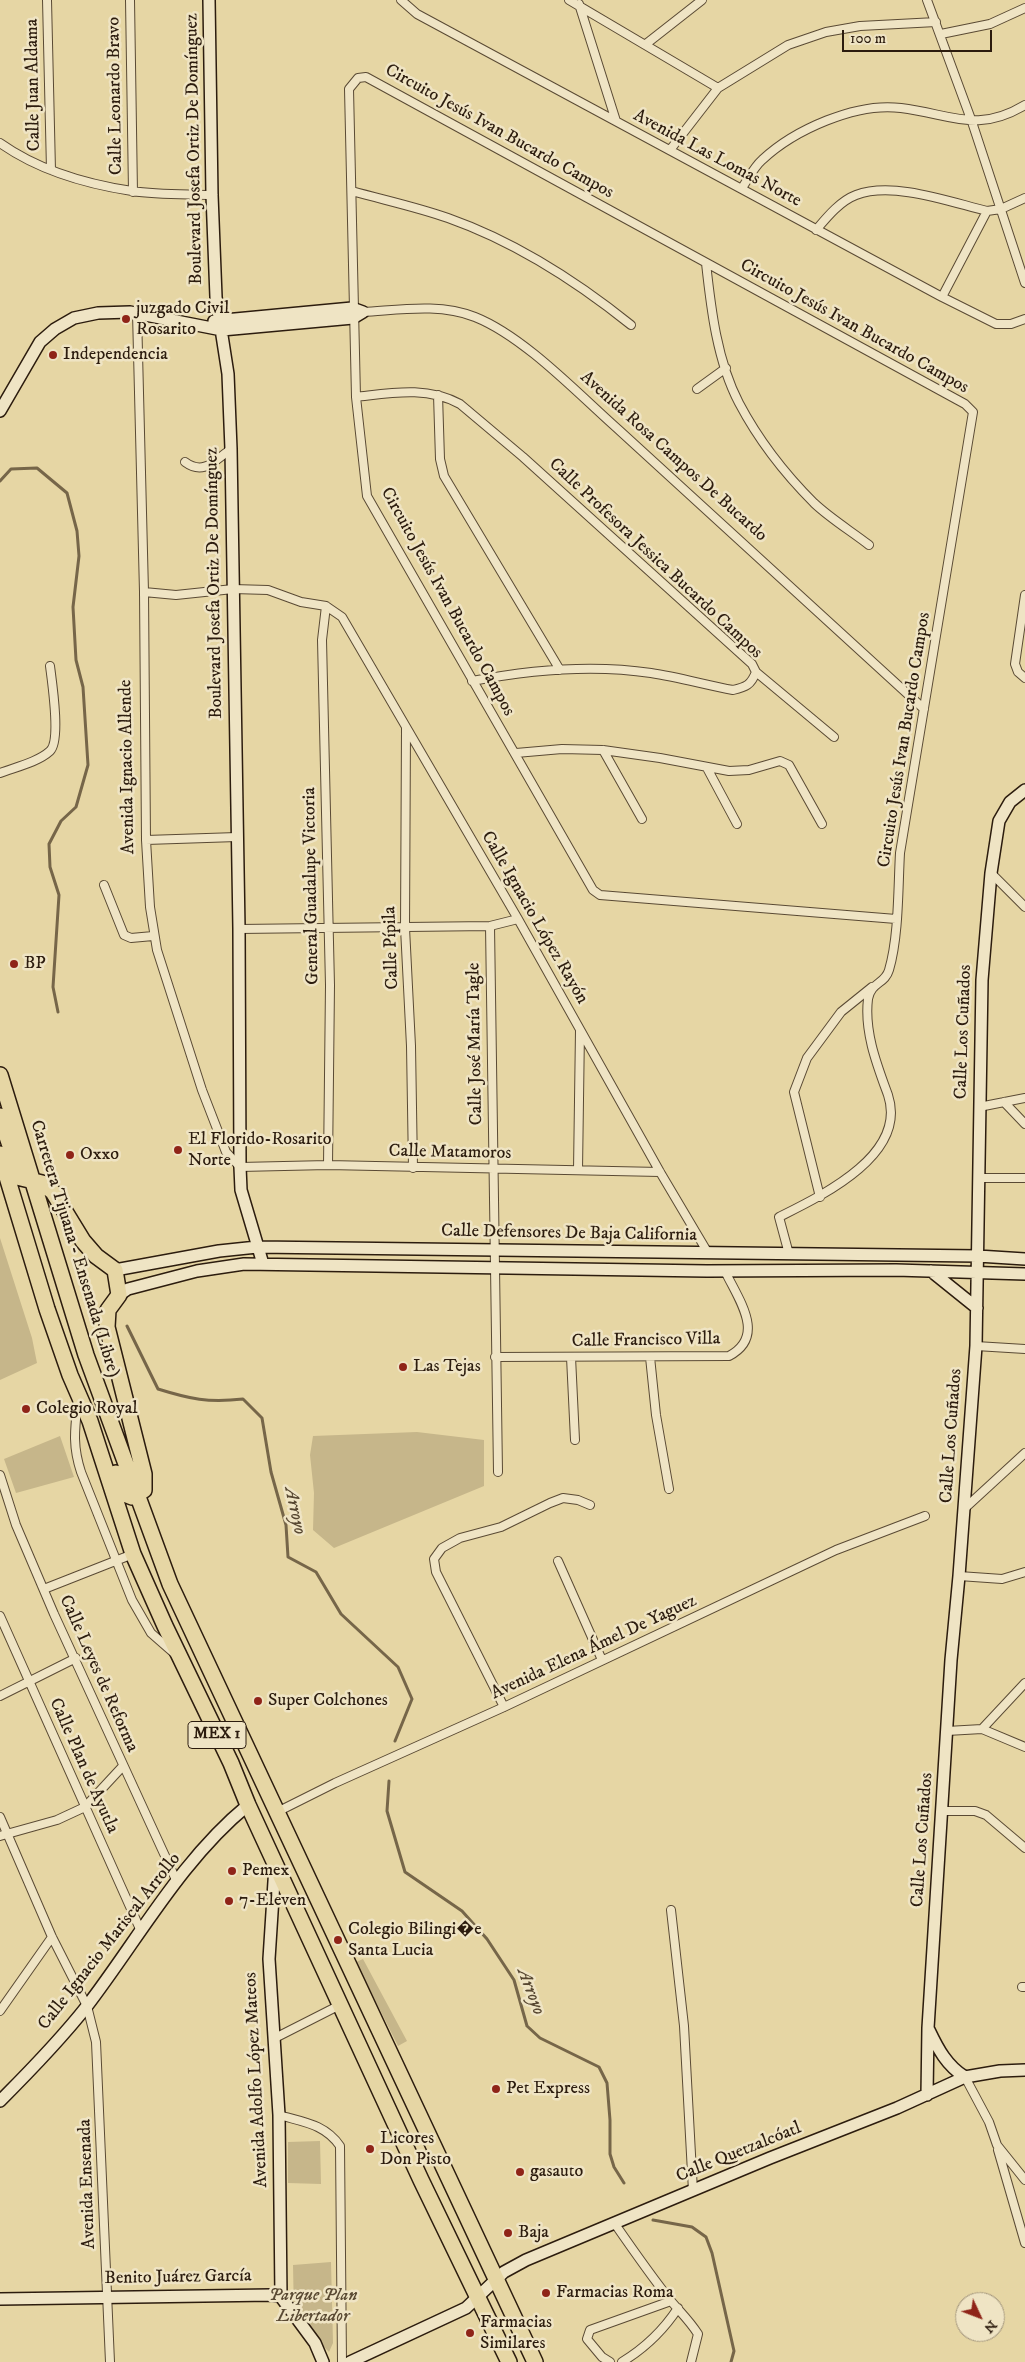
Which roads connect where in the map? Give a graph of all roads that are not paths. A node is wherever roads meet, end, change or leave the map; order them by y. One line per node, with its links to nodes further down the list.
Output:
1 (47, 0): 19 (street, Calle Juan Aldama)
2 (130, 0): 22 (street, Calle Leonardo Bravo)
3 (210, 0): 23 (main road, Boulevard Josefa Ortiz De Domínguez)
4 (401, 0): 15 (street, Avenida Las Lomas Norte)
5 (569, 0): 8 (street)
6 (702, 0): 12 (street)
7 (927, 0): 10 (street)
8 (579, 3): 12 (street); 15 (street)
9 (1025, 8): 11 (street)
10 (936, 22): 11 (street); 13 (street)
11 (941, 34): 16 (street)
12 (646, 44): 13 (street)
13 (718, 88): 18 (street)
14 (1025, 105): 16 (street)
15 (616, 121): 18 (street, Avenida Las Lomas Norte)
16 (972, 122): 20 (street); 25 (street)
17 (0, 143): 19 (street)
18 (670, 150): 20 (street, Avenida Las Lomas Norte)
19 (51, 170): 22 (street)
20 (742, 188): 27 (street, Avenida Las Lomas Norte)
21 (352, 191): 28 (street, Circuito Jesús Ivan Bucardo Campos); 32 (street, Circuito Jesús Ivan Bucardo Campos); 35 (street)
22 (133, 192): 23 (street)
23 (212, 195): 34 (main road, Boulevard Josefa Ortiz De Domínguez)
24 (1025, 198): 25 (street)
25 (1001, 209): 26 (street); 29 (street)
26 (987, 211): 27 (street); 30 (street)
27 (816, 230): 30 (street, Avenida Las Lomas Norte)
28 (706, 263): 36 (street); 53 (street, Circuito Jesús Ivan Bucardo Campos)
29 (1025, 283)
30 (942, 297): 33 (street, Avenida Las Lomas Norte)
31 (137, 313): 34 (main road, Avenida Rosa Campos De Bucardo); 40 (main road); 45 (street, Avenida Ignacio Allende)
32 (356, 313): 34 (main road, Avenida Rosa Campos De Bucardo); 39 (street, Circuito Jesús Ivan Bucardo Campos); 53 (street, Avenida Rosa Campos De Bucardo)
33 (1025, 319)
34 (221, 324): 41 (main road, Boulevard Josefa Ortiz De Domínguez)
35 (631, 325)
36 (726, 368): 37 (street); 43 (street)
37 (697, 388)
38 (438, 395): 39 (street, Calle Profesora Jessica Bucardo Campos); 49 (street); 50 (street, Calle Profesora Jessica Bucardo Campos)
39 (356, 396): 52 (street, Circuito Jesús Ivan Bucardo Campos)
40 (0, 411)
41 (231, 449): 42 (street); 44 (main road, Boulevard Josefa Ortiz De Domínguez)
42 (185, 462)
43 (869, 545)
44 (233, 588): 45 (street); 47 (street); 64 (main road, Boulevard Josefa Ortiz De Domínguez)
45 (144, 592): 65 (street, Avenida Ignacio Allende)
46 (1025, 595): 51 (street)
47 (326, 606): 54 (street, Calle Ignacio López Rayón); 72 (street, General Guadalupe Victoria)
48 (50, 666): 59 (street)
49 (560, 670): 50 (street, Calle Profesora Jessica Bucardo Campos); 52 (street, Calle Profesora Jessica Bucardo Campos)
50 (756, 672): 55 (street)
51 (1025, 678)
52 (472, 681): 57 (street, Circuito Jesús Ivan Bucardo Campos)
53 (924, 709): 69 (street, Circuito Jesús Ivan Bucardo Campos)
54 (406, 726): 70 (street, Calle Ignacio López Rayón); 73 (street, Calle Pípila)
55 (834, 737)
56 (603, 750): 57 (street); 58 (street); 61 (street)
57 (516, 753): 69 (street, Circuito Jesús Ivan Bucardo Campos)
58 (707, 768): 62 (street); 63 (street)
59 (0, 773)
60 (1024, 792): 66 (main road, Calle Los Cuñados)
61 (642, 818)
62 (737, 824)
63 (822, 824)
64 (237, 838): 65 (street); 74 (main road, Boulevard Josefa Ortiz De Domínguez)
65 (146, 840): 75 (street, Avenida Ignacio Allende)
66 (991, 873): 68 (street); 81 (main road, Calle Los Cuñados)
67 (104, 885): 75 (street)
68 (1025, 906)
69 (896, 918): 76 (street, Circuito Jesús Ivan Bucardo Campos)
70 (518, 919): 71 (street); 77 (street, Calle Ignacio López Rayón)
71 (490, 926): 73 (street); 88 (street, Calle José María Tagle)
72 (327, 928): 73 (street); 74 (street); 85 (street, General Guadalupe Victoria)
73 (405, 928): 87 (street, Calle Pípila)
74 (239, 929): 86 (main road, Boulevard Josefa Ortiz De Domínguez)
75 (153, 936): 86 (street, Avenida Ignacio Allende)
76 (872, 987): 94 (street, Circuito Jesús Ivan Bucardo Campos); 94 (street)
77 (580, 1028): 89 (street); 90 (street, Calle Ignacio López Rayón)
78 (0, 1075): 93 (highway, Carretera Tijuana - Ensenada (Libre) / MEX 1)
79 (1025, 1098): 80 (street)
80 (1004, 1102): 81 (street); 83 (street)
81 (979, 1107): 91 (main road, Calle Los Cuñados)
82 (0, 1116): 93 (highway)
83 (1025, 1124)
84 (0, 1154): 118 (highway, MEX 1)
85 (328, 1165): 86 (street, Calle Matamoros); 87 (street, Calle Matamoros)
86 (240, 1167): 95 (main road)
87 (413, 1168): 88 (street, Calle Matamoros)
88 (493, 1169): 89 (street, Calle Matamoros); 97 (street, Calle José María Tagle)
89 (578, 1170): 90 (street, Calle Matamoros)
90 (660, 1172): 98 (street, Calle Ignacio López Rayón)
91 (980, 1178): 92 (street); 100 (main road, Calle Los Cuñados)
92 (1025, 1178)
93 (31, 1180): 105 (highway); 125 (highway, Carretera Tijuana - Ensenada (Libre) / MEX 1)
94 (820, 1198): 99 (street)
95 (257, 1247): 96 (main road, Calle Defensores De Baja California); 102 (main road); 105 (main road, Calle Defensores De Baja California)
96 (408, 1249): 97 (main road, Calle Defensores De Baja California); 103 (main road)
97 (494, 1251): 98 (main road, Calle Defensores De Baja California); 104 (street)
98 (708, 1253): 99 (main road, Calle Defensores De Baja California); 106 (main road)
99 (789, 1254): 100 (main road, Calle Defensores De Baja California)
100 (978, 1256): 101 (main road, Calle Defensores De Baja California); 109 (main road, Calle Los Cuñados)
101 (1025, 1259)
102 (262, 1264): 103 (main road, Calle Defensores De Baja California); 111 (main road, Calle Defensores De Baja California)
103 (408, 1265): 104 (main road, Calle Defensores De Baja California)
104 (494, 1268): 106 (main road, Calle Defensores De Baja California); 115 (street)
105 (115, 1270): 111 (highway)
106 (707, 1271): 107 (main road, Calle Defensores De Baja California)
107 (724, 1271): 108 (main road, Calle Defensores De Baja California); 117 (street, Calle Francisco Villa)
108 (931, 1271): 109 (main road, Calle Defensores De Baja California); 112 (main road)
109 (977, 1272): 110 (main road, Calle Defensores De Baja California); 112 (main road, Calle Los Cuñados)
110 (1025, 1274)
111 (119, 1295): 125 (highway)
112 (977, 1308): 113 (main road, Calle Los Cuñados)
113 (976, 1346): 114 (street); 127 (main road, Calle Los Cuñados)
114 (1025, 1349)
115 (495, 1357): 116 (street, Calle Francisco Villa); 122 (street)
116 (571, 1357): 117 (street, Calle Francisco Villa); 120 (street)
117 (650, 1357): 124 (street)
118 (79, 1396): 119 (highway, MEX 1); 130 (street)
119 (90, 1421): 125 (highway); 129 (highway, MEX 1)
120 (575, 1440)
121 (1025, 1453): 127 (street)
122 (498, 1472)
123 (0, 1475): 134 (street, Calle Leyes de Reforma)
124 (669, 1489)
125 (139, 1495): 145 (highway, Carretera Tijuana - Ensenada (Libre) / MEX 1)
126 (590, 1505): 142 (street)
127 (964, 1509): 133 (main road, Calle Los Cuñados)
128 (926, 1516): 138 (street, Avenida Elena Ámel De Yaguez)
129 (133, 1554): 130 (street); 137 (highway, MEX 1)
130 (116, 1561): 134 (street); 137 (street)
131 (558, 1561): 138 (street)
132 (1025, 1572): 133 (street)
133 (960, 1576): 144 (main road, Calle Los Cuñados)
134 (44, 1589): 136 (street, Calle Leyes de Reforma)
135 (0, 1616): 139 (street, Calle Plan de Ayutla)
136 (76, 1658): 139 (street); 148 (street, Calle Leyes de Reforma)
137 (180, 1659): 147 (highway, MEX 1)
138 (602, 1660): 142 (street, Avenida Elena Ámel De Yaguez)
139 (29, 1683): 141 (street); 150 (street, Calle Plan de Ayutla)
140 (1025, 1683): 143 (street)
141 (0, 1696)
142 (504, 1707): 152 (street, Avenida Elena Ámel De Yaguez)
143 (982, 1729): 144 (street); 146 (street)
144 (948, 1731): 151 (main road, Calle Los Cuñados)
145 (245, 1742): 147 (highway); 152 (highway, Carretera Tijuana - Ensenada (Libre) / MEX 1)
146 (1025, 1747)
147 (231, 1763): 149 (highway, MEX 1)
148 (123, 1766): 150 (street); 158 (street, Calle Leyes de Reforma)
149 (248, 1805): 157 (highway, MEX 1); 158 (main road, Calle Ignacio Mariscal Arrollo)
150 (85, 1807): 155 (street); 160 (street, Calle Plan de Ayutla)
151 (942, 1811): 156 (street); 165 (main road, Calle Los Cuñados)
152 (277, 1812): 177 (highway, Carretera Tijuana - Ensenada (Libre) / MEX 1)
153 (0, 1818): 155 (street, Avenida Ensenada)
154 (0, 1836): 155 (street)
155 (9, 1836): 161 (street, Avenida Ensenada)
156 (1025, 1848)
157 (275, 1862): 162 (highway, MEX 1); 166 (main road, Avenida Adolfo López Mateos)
158 (177, 1882): 160 (main road, Calle Ignacio Mariscal Arrollo)
159 (671, 1910): 174 (street)
160 (140, 1929): 163 (main road, Calle Ignacio Mariscal Arrollo)
161 (52, 1937): 163 (street, Avenida Ensenada); 164 (street)
162 (340, 2005): 166 (street); 180 (highway, MEX 1)
163 (87, 2006): 170 (main road, Calle Ignacio Mariscal Arrollo); 178 (street, Avenida Ensenada)
164 (0, 2011)
165 (928, 2028): 168 (main road); 169 (main road, Calle Los Cuñados)
166 (275, 2038): 171 (main road, Avenida Adolfo López Mateos)
167 (1025, 2070): 168 (main road, Calle Quetzalcóatl)
168 (965, 2077): 169 (main road, Calle Quetzalcóatl); 172 (street)
169 (926, 2095): 174 (main road, Calle Quetzalcóatl)
170 (0, 2101)
171 (279, 2115): 179 (main road, Avenida Adolfo López Mateos); 186 (street)
172 (997, 2146): 173 (street); 176 (street)
173 (1025, 2180)
174 (693, 2191): 175 (main road, Calle Quetzalcóatl)
175 (616, 2224): 177 (main road, Calle Quetzalcóatl); 182 (street)
176 (1025, 2243)
177 (497, 2278): 180 (main road, Calle Quetzalcóatl); 189 (highway, Carretera Tijuana - Ensenada (Libre) / MEX 1)
178 (108, 2297): 179 (main road, Benito Juárez García); 181 (main road, Benito Juárez García); 185 (street, Avenida Ensenada)
179 (281, 2297): 184 (main road)
180 (479, 2298): 187 (main road, Calle Quetzalcóatl); 188 (highway, MEX 1)
181 (0, 2299)
182 (671, 2301): 183 (street); 190 (street)
183 (678, 2308): 191 (street); 192 (street)
184 (322, 2361)
185 (110, 2362)
186 (342, 2362)
187 (350, 2362)
188 (509, 2362)
189 (535, 2362)
190 (610, 2362)
191 (622, 2362)
192 (691, 2362)

